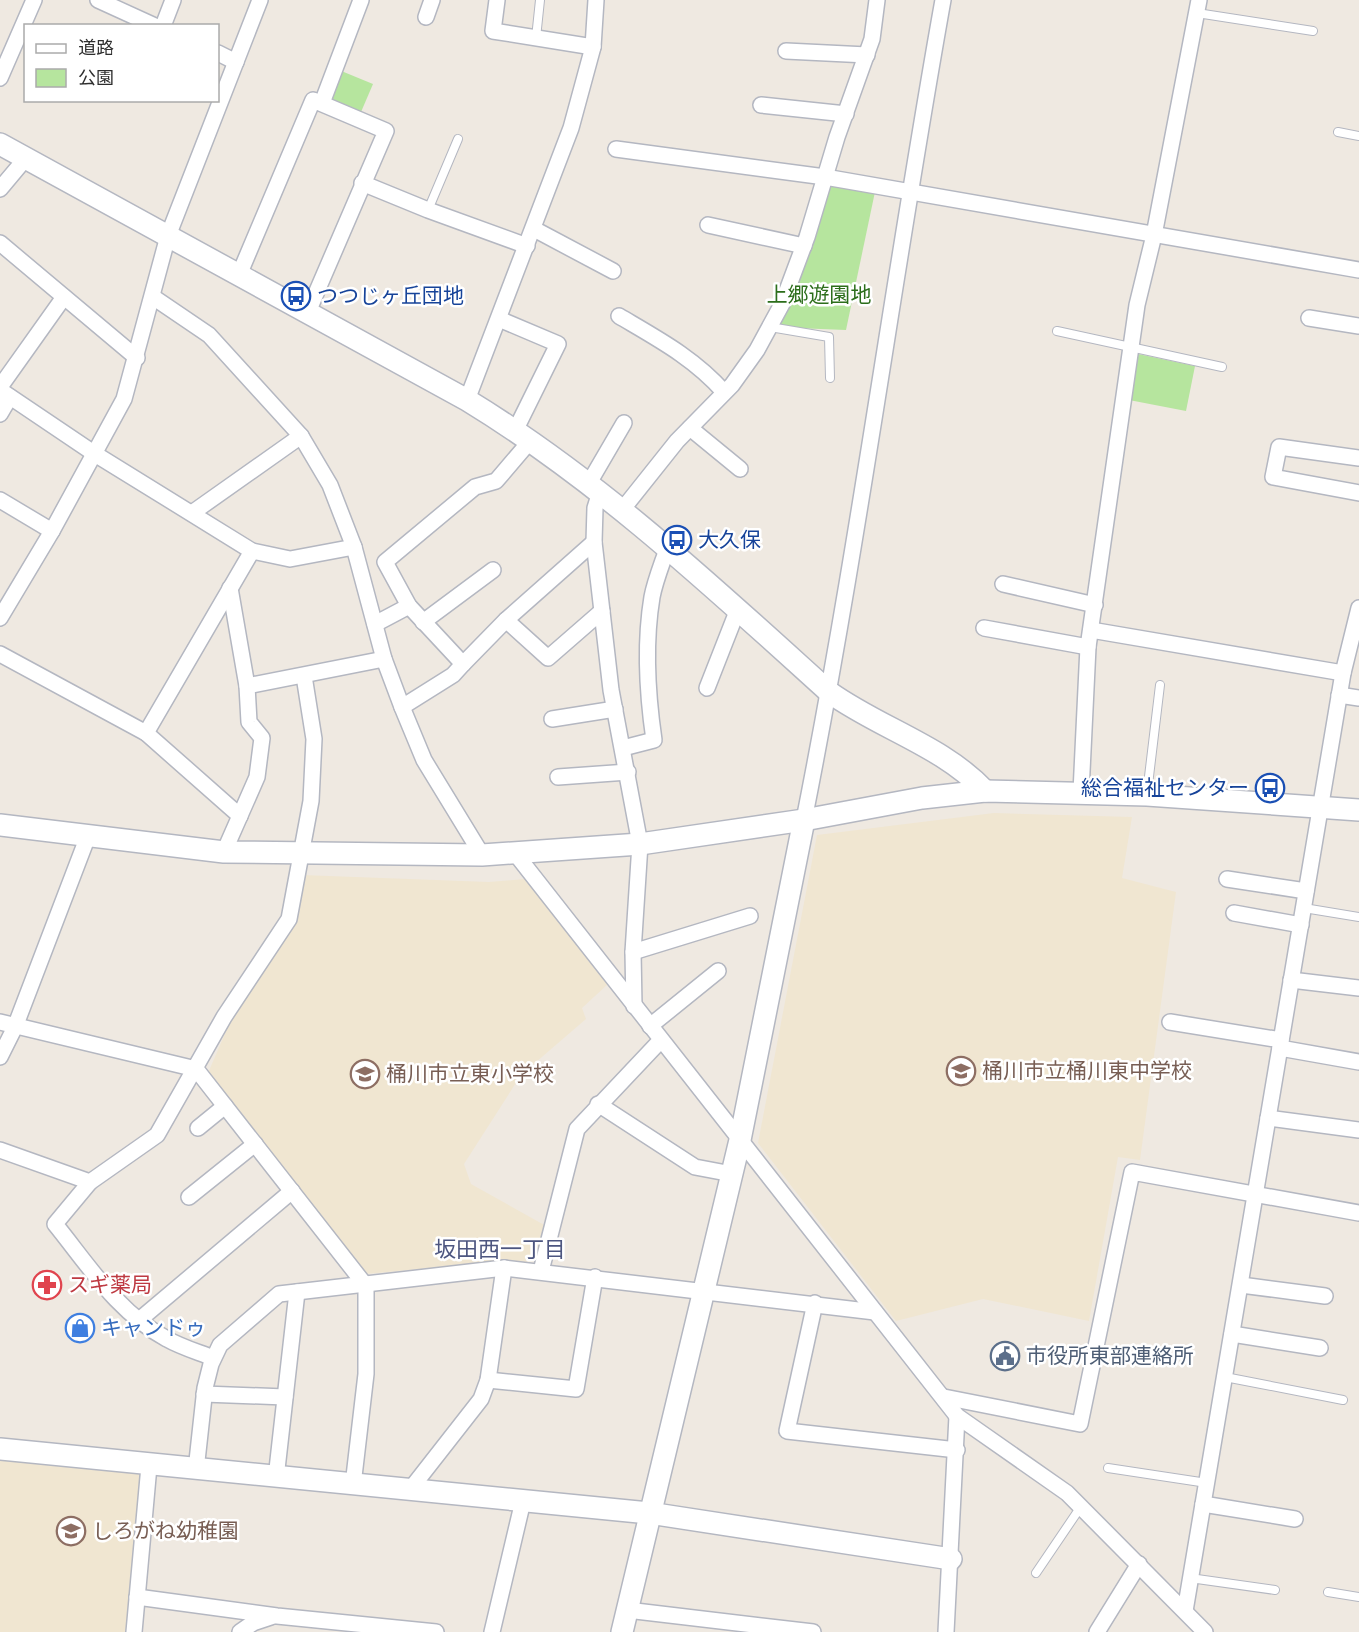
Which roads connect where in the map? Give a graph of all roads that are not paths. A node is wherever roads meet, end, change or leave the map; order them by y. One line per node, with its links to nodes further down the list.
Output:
1 (34, 0): 23 (street)
2 (100, 0): 14 (street)
3 (173, 0): 15 (street)
4 (260, 0): 22 (street)
5 (361, 0): 24 (street)
6 (432, 0): 13 (street)
7 (497, 0): 17 (street)
8 (540, 0): 17 (lane)
9 (596, 0): 18 (street)
10 (877, 0): 21 (street)
11 (943, 0): 36 (street)
12 (1198, 6): 16 (lane); 40 (street)
13 (426, 17)
14 (151, 24)
15 (164, 24)
16 (1313, 32)
17 (536, 38): 18 (street)
18 (593, 47): 39 (street)
19 (786, 51): 21 (street)
20 (219, 54): 22 (street)
21 (867, 55): 26 (street)
22 (236, 62): 41 (street)
23 (0, 78)
24 (322, 103): 34 (street); 47 (street)
25 (761, 105): 26 (street)
26 (846, 114): 33 (street)
27 (1338, 132): 28 (lane)
28 (1359, 136)
29 (458, 139): 37 (lane)
30 (0, 144): 32 (street)
31 (616, 149): 33 (street)
32 (26, 158): 35 (street); 41 (street)
33 (825, 177): 36 (street); 44 (street)
34 (362, 183): 37 (street); 50 (street)
35 (0, 189)
36 (908, 193): 40 (street); 105 (street)
37 (428, 210): 43 (street)
38 (708, 225): 44 (street)
39 (534, 229): 43 (street); 46 (street)
40 (1154, 235): 45 (street); 57 (street)
41 (168, 236): 47 (street); 49 (street)
42 (0, 243): 48 (street)
43 (527, 246): 53 (street)
44 (804, 246): 55 (street)
45 (1359, 270)
46 (613, 271)
47 (239, 275): 50 (street)
48 (64, 297): 58 (street); 61 (street)
49 (153, 297): 58 (street); 68 (street)
50 (308, 312): 63 (street)
51 (619, 316): 62 (street)
52 (1309, 318): 54 (street)
53 (499, 320): 63 (street); 67 (street)
54 (1359, 326)
55 (770, 327): 60 (lane); 62 (street)
56 (1057, 331): 57 (lane)
57 (1131, 346): 59 (lane); 85 (street)
58 (137, 358): 69 (street)
59 (1222, 367)
60 (830, 378)
61 (3, 392): 64 (street); 69 (street)
62 (724, 392): 66 (street)
63 (468, 400): 67 (street)
64 (0, 414)
65 (624, 423): 72 (street)
66 (690, 428): 71 (street); 75 (street)
67 (524, 435): 72 (street); 86 (street)
68 (301, 436): 76 (street); 79 (street)
69 (95, 454): 76 (street); 77 (street)
70 (1359, 458): 73 (street)
71 (740, 470)
72 (594, 488): 75 (street); 78 (street)
73 (1359, 493)
74 (0, 500): 77 (street)
75 (622, 510): 80 (street)
76 (192, 513): 81 (street)
77 (52, 531): 90 (street)
78 (594, 542): 89 (street); 91 (street)
79 (354, 548): 81 (street); 93 (street)
80 (667, 549): 88 (street); 112 (street)
81 (252, 551): 84 (street)
82 (493, 570): 92 (street)
83 (1003, 584): 85 (street)
84 (231, 588): 102 (street); 111 (street)
85 (1095, 605): 95 (street)
86 (409, 606): 92 (street); 93 (street)
87 (1359, 608): 100 (street)
88 (738, 609): 104 (street); 105 (street)
89 (602, 611): 91 (street); 109 (street)
90 (0, 618)
91 (506, 620): 99 (street)
92 (423, 622): 99 (street)
93 (375, 624): 98 (street)
94 (984, 628): 96 (street)
95 (1092, 630): 96 (street); 100 (street)
96 (1088, 647): 116 (street)
97 (0, 654): 111 (street)
98 (384, 659): 101 (street); 108 (street)
99 (464, 664): 108 (street)
100 (1343, 674): 106 (street)
101 (304, 676): 102 (street); 126 (street)
102 (247, 686): 120 (street)
103 (1160, 686): 117 (lane)
104 (707, 688)
105 (829, 692): 115 (street); 121 (street)
106 (1340, 695): 107 (street); 118 (street)
107 (1359, 698)
108 (402, 707): 128 (street)
109 (615, 709): 110 (street); 112 (street)
110 (552, 720)
111 (146, 733): 120 (street)
112 (623, 748): 113 (street)
113 (628, 772): 114 (street); 124 (street)
114 (558, 777)
115 (985, 791): 116 (street); 121 (street)
116 (1081, 792): 117 (street)
117 (1147, 795): 118 (street)
118 (1321, 807): 119 (street); 130 (street)
119 (1359, 810)
120 (240, 816): 125 (street)
121 (804, 820): 124 (street); 155 (street)
122 (0, 825): 123 (street)
123 (88, 836): 125 (street); 144 (street)
124 (640, 844): 127 (street); 136 (street)
125 (224, 852): 126 (street)
126 (300, 853): 128 (street); 149 (street)
127 (515, 853): 128 (street); 140 (street)
128 (482, 855)
129 (1227, 879): 130 (street)
130 (1306, 891): 131 (street)
131 (1304, 908): 134 (lane); 135 (street)
132 (1234, 913): 135 (street)
133 (750, 916): 136 (street)
134 (1359, 917)
135 (1301, 925): 138 (street)
136 (633, 952): 140 (street)
137 (718, 971): 143 (street)
138 (1292, 980): 139 (street); 146 (street)
139 (1359, 988)
140 (634, 1006): 143 (street)
141 (0, 1022): 144 (street)
142 (1170, 1022): 146 (street)
143 (650, 1026): 145 (street)
144 (15, 1027): 147 (street); 149 (street)
145 (661, 1040): 150 (street); 155 (street)
146 (1281, 1044): 148 (street); 152 (street)
147 (0, 1057)
148 (1359, 1062)
149 (196, 1069): 151 (street); 159 (street)
150 (598, 1104): 158 (street); 165 (street)
151 (225, 1106): 153 (street); 156 (street)
152 (1268, 1118): 154 (street); 161 (street)
153 (198, 1128)
154 (1359, 1130)
155 (740, 1140): 158 (street); 173 (street)
156 (255, 1144): 160 (street); 162 (street)
157 (0, 1150): 159 (street)
158 (732, 1174): 169 (street)
159 (90, 1182): 174 (street)
160 (292, 1191): 168 (street); 174 (street)
161 (1255, 1196): 163 (street); 167 (street); 182 (street)
162 (189, 1197)
163 (1359, 1214)
164 (504, 1268): 165 (street); 168 (street); 179 (street)
165 (541, 1271): 166 (street)
166 (595, 1277): 169 (street); 179 (street)
167 (1240, 1285): 171 (street); 175 (street)
168 (366, 1286): 170 (street); 192 (street)
169 (705, 1291): 172 (street); 197 (street)
170 (297, 1292): 177 (street); 181 (street)
171 (1325, 1296)
172 (815, 1304): 173 (street); 186 (street)
173 (875, 1312): 182 (street)
174 (138, 1321): 177 (street)
175 (1232, 1334): 176 (street); 178 (street)
176 (1320, 1348)
177 (213, 1358): 180 (street)
178 (1225, 1377): 183 (lane); 191 (street)
179 (488, 1380): 193 (street)
180 (204, 1394): 181 (street); 189 (street)
181 (285, 1397): 190 (street)
182 (945, 1398): 184 (street)
183 (1342, 1400)
184 (957, 1416): 186 (street); 196 (street)
185 (0, 1449): 187 (street)
186 (957, 1450): 199 (street)
187 (148, 1466): 189 (street); 205 (street)
188 (1108, 1468): 191 (lane)
189 (196, 1470): 190 (street)
190 (276, 1478): 192 (street)
191 (1207, 1483): 195 (street)
192 (353, 1485): 193 (street)
193 (409, 1491): 194 (street)
194 (523, 1501): 197 (street); 215 (street)
195 (1203, 1504): 198 (street); 202 (street)
196 (1080, 1508): 200 (street); 201 (lane)
197 (649, 1513): 199 (street); 207 (street)
198 (1295, 1519)
199 (951, 1559): 218 (street)
200 (1139, 1564): 208 (street); 219 (street)
201 (1036, 1573)
202 (1190, 1578): 203 (lane); 208 (street)
203 (1275, 1590)
204 (1328, 1592): 206 (lane)
205 (137, 1597): 209 (street); 212 (street)
206 (1359, 1597)
207 (627, 1610): 211 (street); 216 (street)
208 (1185, 1611): 220 (street)
209 (277, 1616): 210 (street); 213 (street)
210 (342, 1627): 214 (street)
211 (752, 1628): 217 (street)
212 (134, 1632)
213 (240, 1632)
214 (436, 1632)
215 (492, 1632)
216 (622, 1632)
217 (813, 1632)
218 (946, 1632)
219 (1097, 1632)
220 (1204, 1632)

